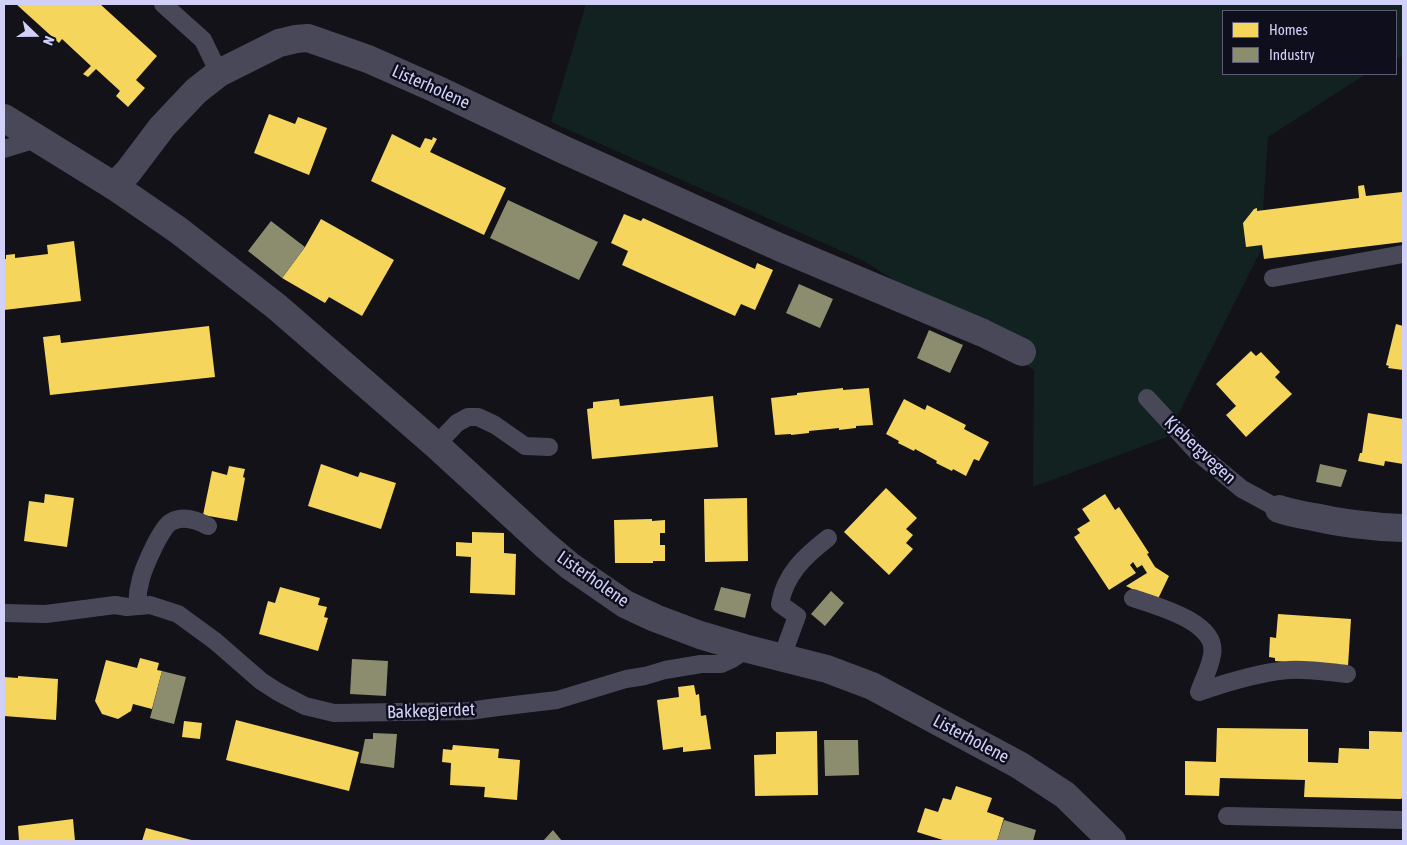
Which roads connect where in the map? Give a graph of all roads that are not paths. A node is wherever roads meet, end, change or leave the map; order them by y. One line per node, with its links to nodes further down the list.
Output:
1 (163, 4): 2 (lane)
2 (219, 73): 6 (street, Listerholene); 9 (street, Listerholene)
3 (4, 118): 4 (street, Listerholene)
4 (32, 135): 5 (lane); 6 (street, Listerholene)
5 (4, 149)
6 (114, 186): 11 (street, Listerholene)
7 (1403, 254): 8 (lane)
8 (1273, 278)
9 (1022, 352)
10 (1147, 398): 13 (lane, Kjebergvegen)
11 (436, 445): 12 (lane); 20 (street, Listerholene)
12 (549, 447)
13 (1280, 508): 15 (street, Kjebergvegen)
14 (208, 526): 18 (lane)
15 (1403, 528)
16 (828, 538): 21 (lane)
17 (1133, 598): 22 (lane)
18 (138, 606): 19 (lane, Bakkegjerdet); 20 (lane, Bakkegjerdet)
19 (4, 612)
20 (744, 648): 21 (street, Listerholene)
21 (782, 657): 25 (street, Listerholene)
22 (1347, 674)
23 (1227, 816): 24 (lane)
24 (1403, 820)
25 (1112, 841)

